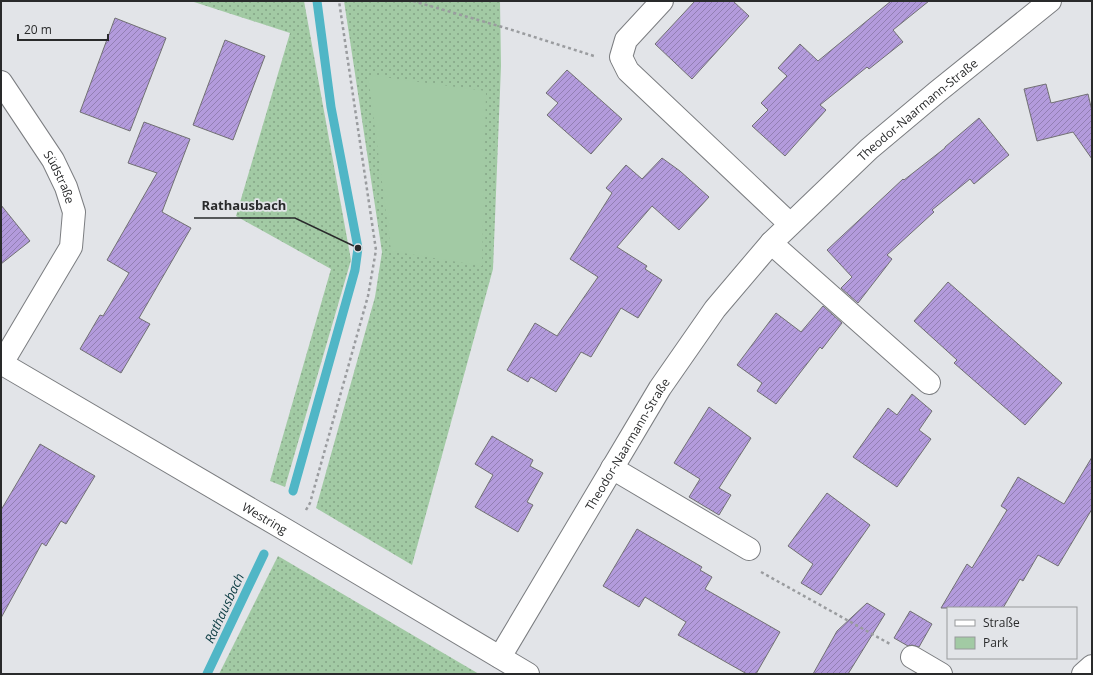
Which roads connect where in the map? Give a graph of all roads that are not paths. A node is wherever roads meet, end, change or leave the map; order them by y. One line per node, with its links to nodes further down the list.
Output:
1 (662, 1): 4 (street)
2 (1050, 1): 4 (street, Theodor-Naarmann-Straße)
3 (1, 82): 6 (street, Südstraße)
4 (790, 224): 5 (street, Theodor-Naarmann-Straße)
5 (771, 243): 7 (street); 8 (street, Theodor-Naarmann-Straße)
6 (1, 364): 10 (street, Westring)
7 (929, 383)
8 (612, 468): 9 (street); 10 (street, Theodor-Naarmann-Straße)
9 (749, 549)
10 (500, 657): 13 (street, Westring)
11 (912, 657): 14 (street)
12 (1092, 666): 15 (street)
13 (528, 674)
14 (941, 674)
15 (1083, 674)

